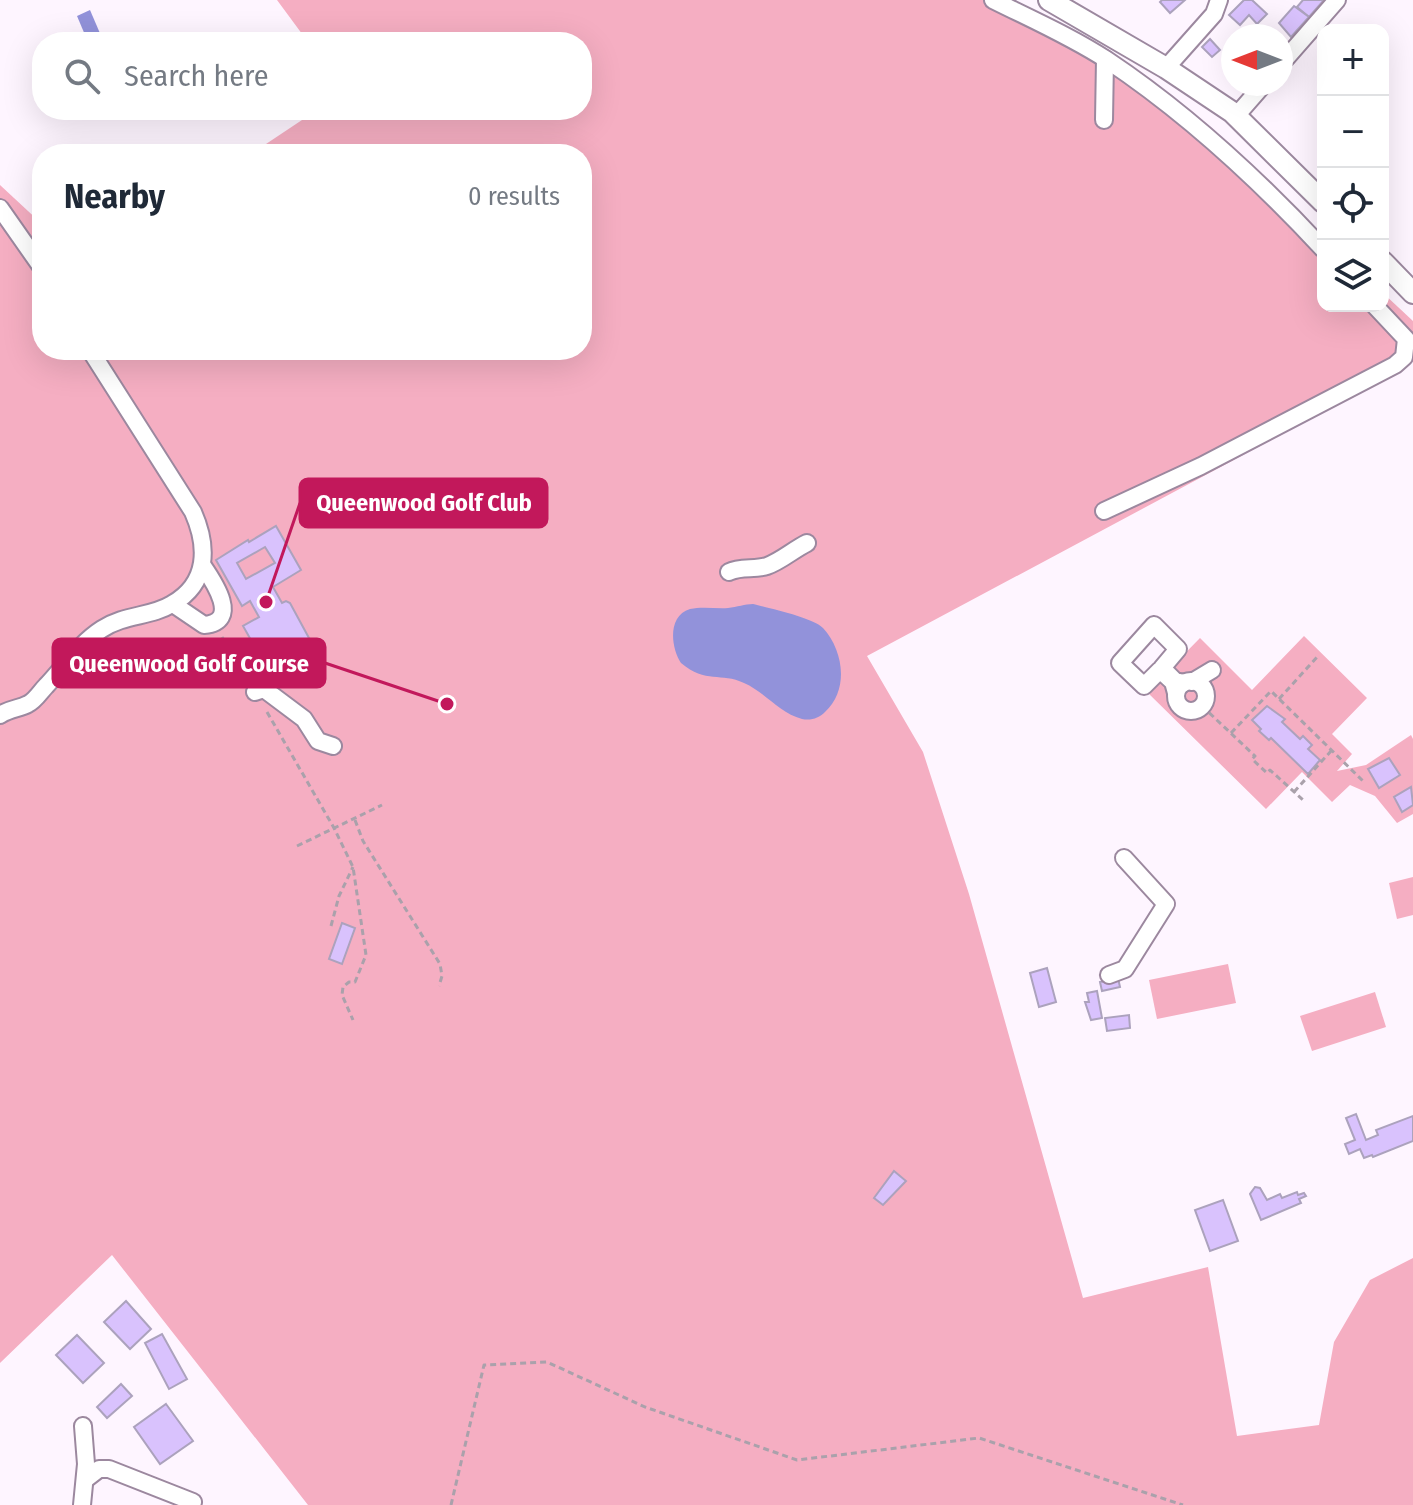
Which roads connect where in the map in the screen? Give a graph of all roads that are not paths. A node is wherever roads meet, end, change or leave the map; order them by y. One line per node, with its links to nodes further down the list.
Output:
1 (993, 0): 6 (street)
2 (1049, 0): 7 (main road)
3 (1219, 0): 7 (street)
4 (1337, 0): 5 (street)
5 (1293, 50)
6 (1105, 59): 10 (street); 13 (street)
7 (1166, 68): 9 (main road)
8 (1254, 96): 9 (street)
9 (1236, 116): 11 (main road)
10 (1104, 120)
11 (1317, 196)
12 (0, 208): 14 (street)
13 (1317, 243)
14 (32, 254)
15 (1389, 268): 16 (main road)
16 (1413, 293)
17 (1381, 312): 19 (street)
18 (96, 360): 21 (street)
19 (1104, 511)
20 (807, 543): 22 (street)
21 (203, 566): 23 (street); 23 (street)
22 (729, 572)
23 (173, 604): 29 (street)
24 (243, 658): 26 (street)
25 (1212, 670): 27 (street)
26 (214, 677)
27 (1182, 689): 27 (street); 27 (street); 30 (street)
28 (255, 692): 31 (street)
29 (0, 715)
30 (1173, 722)
31 (333, 746)
32 (1124, 858): 33 (street)
33 (1109, 975)
34 (83, 1426): 35 (street)
35 (86, 1479): 36 (street); 37 (street)
36 (193, 1502)
37 (82, 1505)

